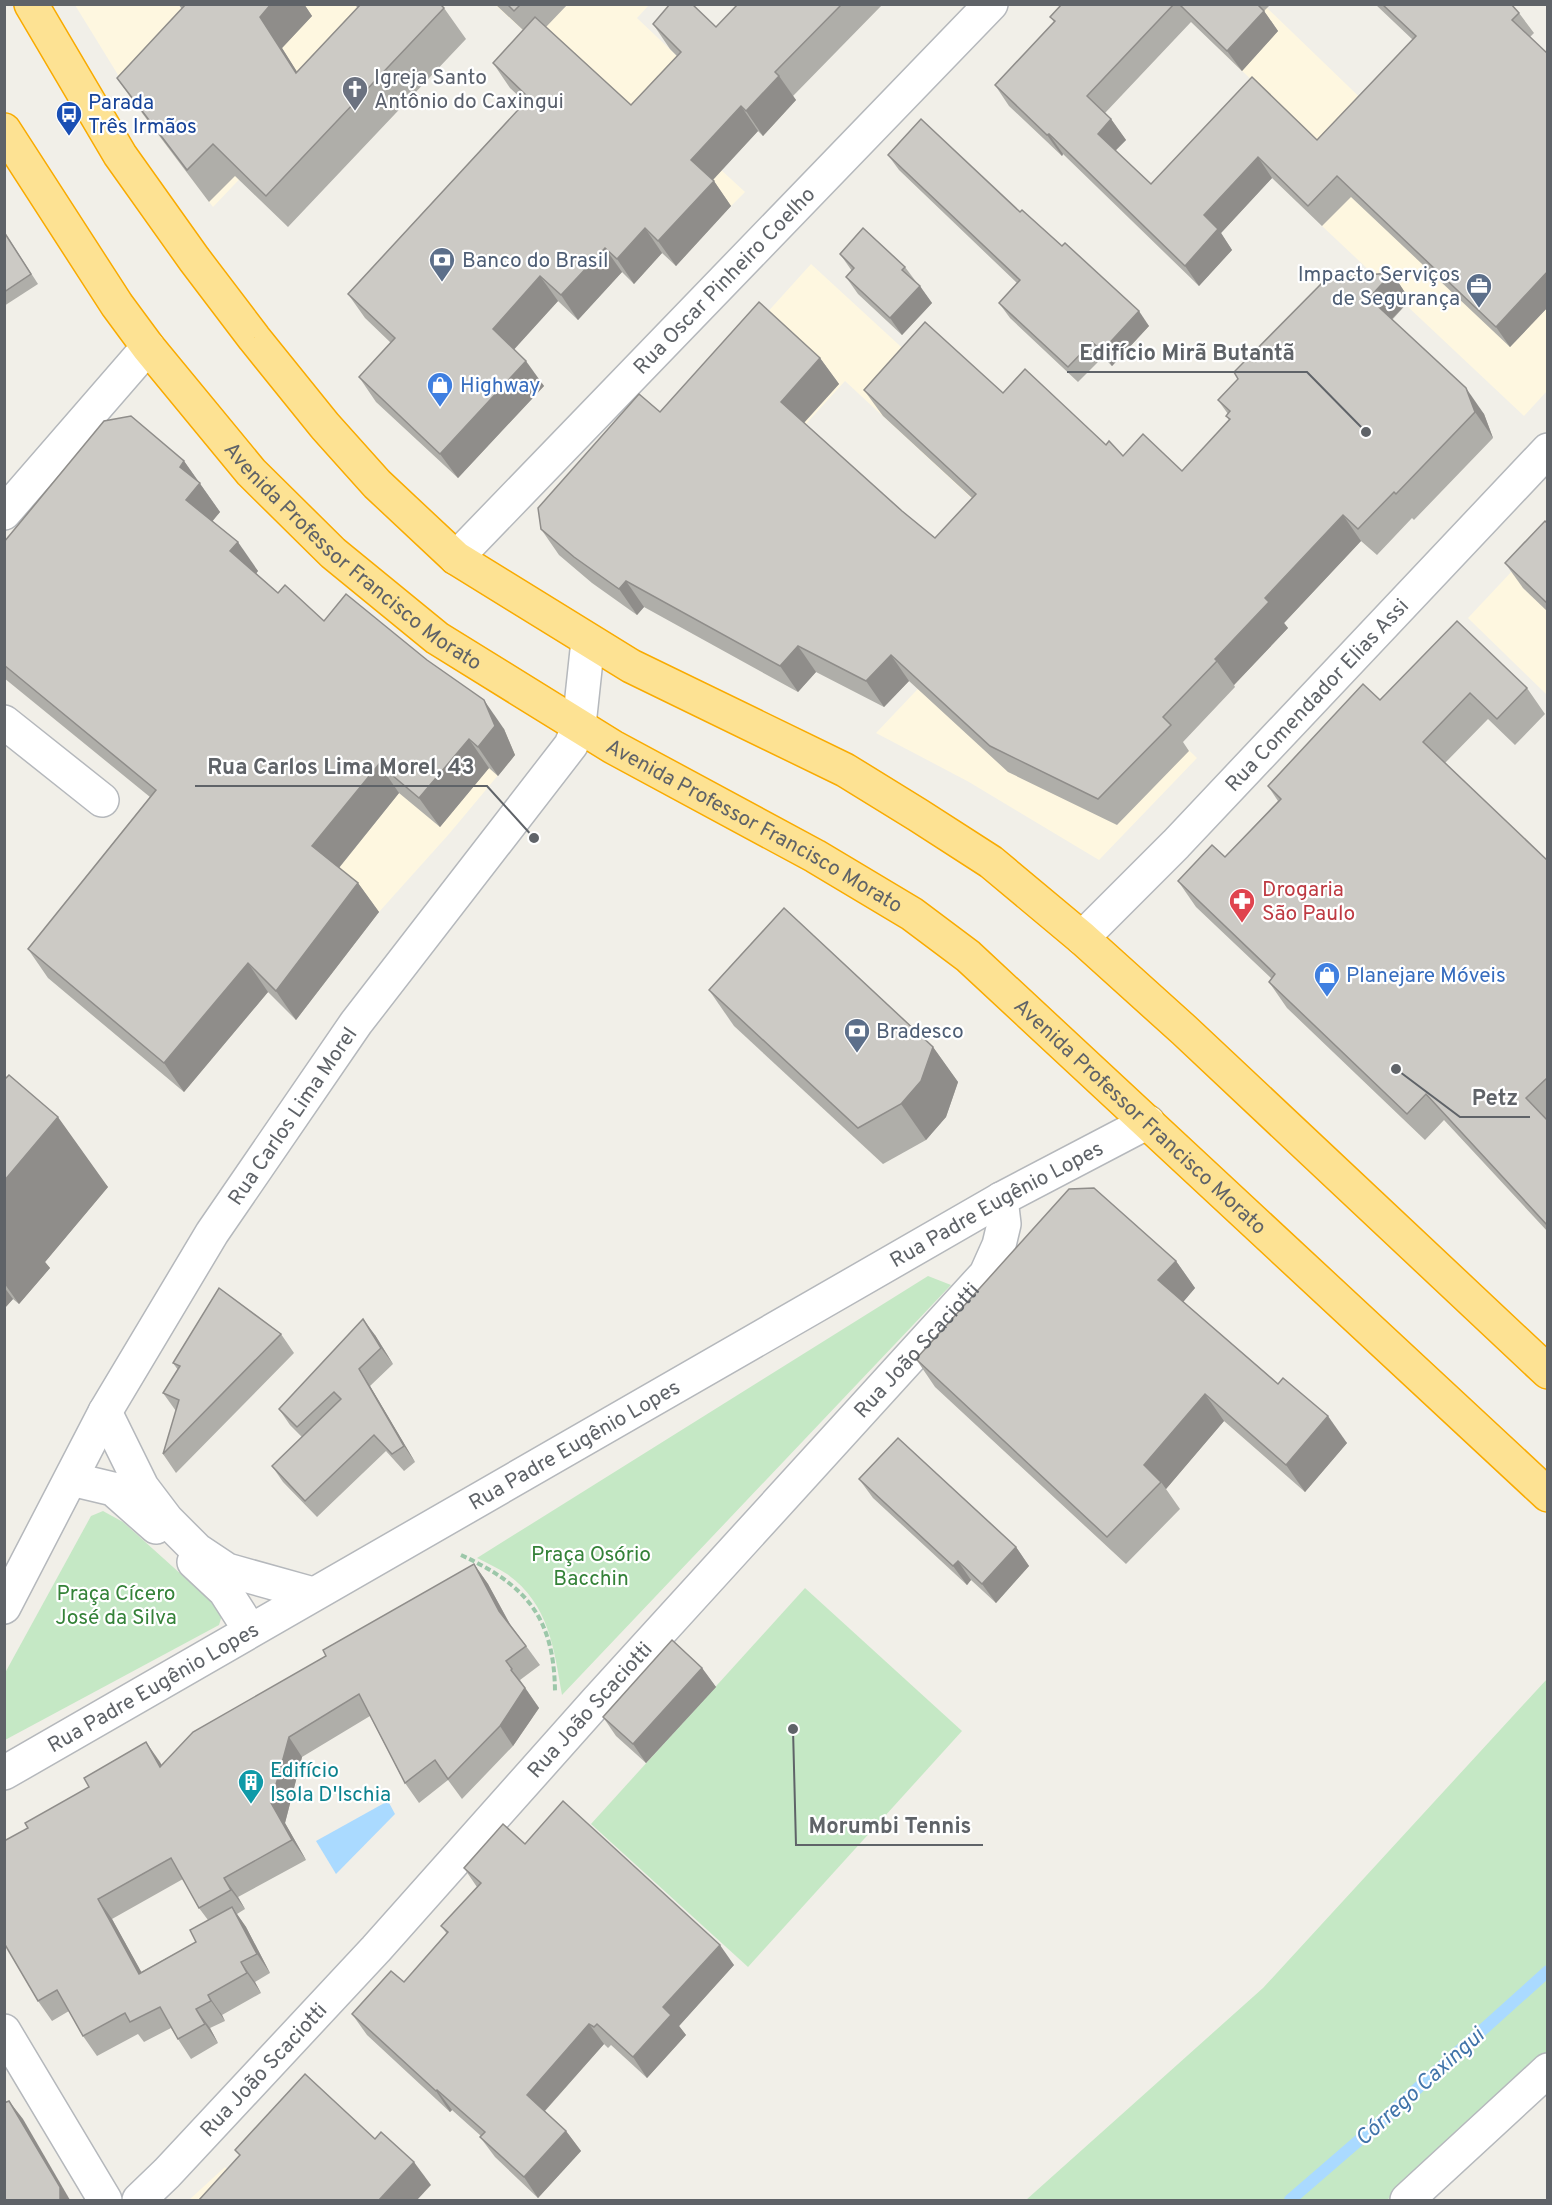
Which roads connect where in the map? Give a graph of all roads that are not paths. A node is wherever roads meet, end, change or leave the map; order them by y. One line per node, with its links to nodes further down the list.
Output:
1 (32, 4): 7 (highway)
2 (992, 4): 7 (street, Rua Oscar Pinheiro Coelho)
3 (4, 130): 4 (highway, Avenida Professor Francisco Morato)
4 (148, 347): 6 (street); 10 (highway, Avenida Professor Francisco Morato)
5 (1548, 450): 12 (street, Rua Comendador Elias Assi)
6 (4, 513)
7 (456, 558): 8 (highway)
8 (588, 641): 10 (street, Rua Carlos Lima Morel); 12 (highway)
9 (4, 722): 11 (street)
10 (579, 725): 13 (highway, Avenida Professor Francisco Morato); 16 (street, Rua Carlos Lima Morel)
11 (102, 801)
12 (1082, 938): 15 (highway)
13 (1148, 1122): 14 (street, Rua Padre Eugênio Lopes); 18 (highway, Avenida Professor Francisco Morato)
14 (1001, 1199): 19 (street, Rua Padre Eugênio Lopes); 26 (street, Rua João Scaciotti)
15 (1548, 1372)
16 (105, 1412): 17 (street, Rua Carlos Lima Morel); 19 (street)
17 (71, 1479): 20 (street, Rua Carlos Lima Morel); 21 (street)
18 (1548, 1495)
19 (313, 1594): 21 (street, Rua Padre Eugênio Lopes)
20 (4, 1607)
21 (250, 1630): 22 (street, Rua Padre Eugênio Lopes)
22 (4, 1773)
23 (4, 2031): 25 (street)
24 (1548, 2070): 27 (street)
25 (105, 2200)
26 (139, 2200)
27 (1407, 2200)

